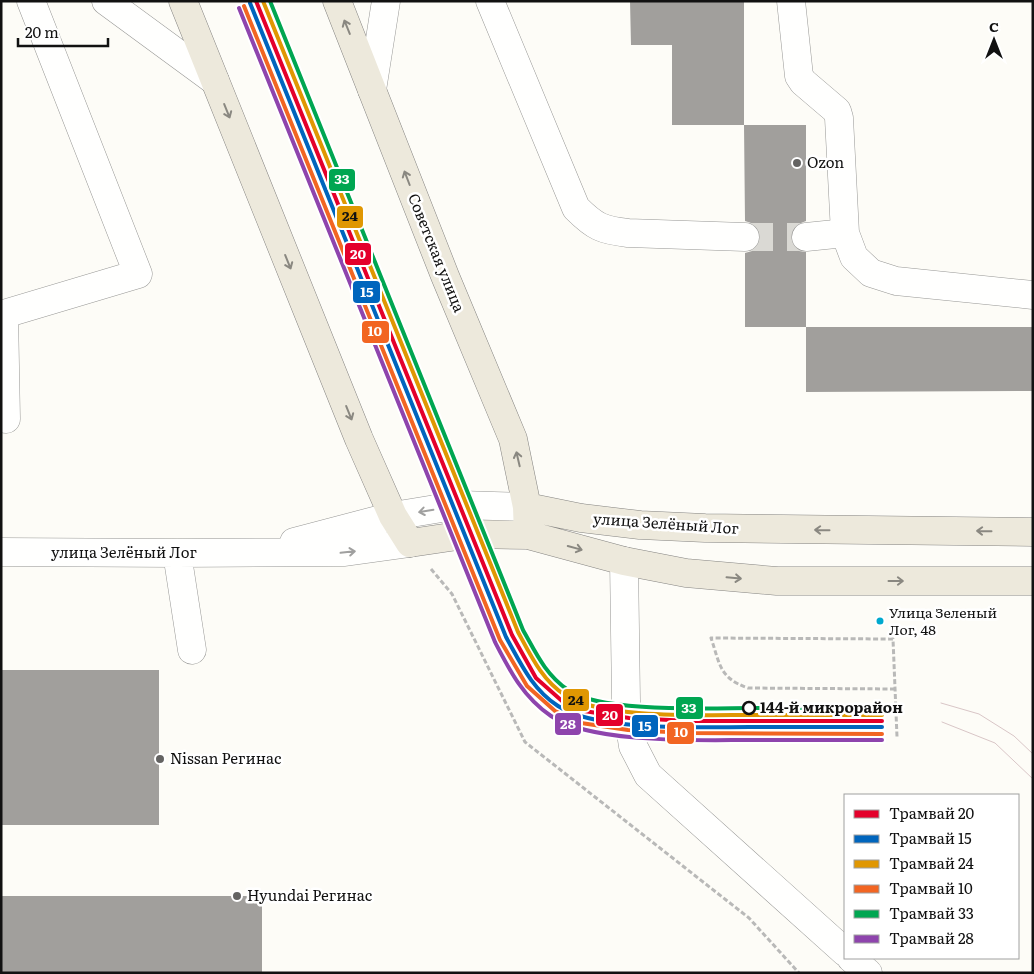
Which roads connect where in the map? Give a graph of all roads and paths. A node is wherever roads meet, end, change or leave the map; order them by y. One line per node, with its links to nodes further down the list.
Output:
1 (31, 1): 14 (street)
2 (106, 1): 8 (street)
3 (183, 1): 8 (main road)
4 (337, 1): 9 (main road, Советская улица, one-way to 4)
5 (386, 1): 9 (street)
6 (490, 1): 11 (street)
7 (791, 1): 10 (street)
8 (215, 81): 16 (main road, one-way to 16)
9 (372, 90): 15 (main road, Советская улица, one-way to 9)
10 (845, 233): 12 (street); 13 (street)
11 (745, 237)
12 (806, 237)
13 (1033, 295)
14 (6, 419)
15 (527, 507): 16 (street, улица Зелёный Лог, one-way to 16); 17 (main road, улица Зелёный Лог, one-way to 15); 18 (main road, Советская улица)
16 (393, 516): 19 (main road); 22 (street, улица Зелёный Лог)
17 (1033, 532)
18 (528, 535): 19 (main road, улица Зелёный Лог); 23 (main road, улица Зелёный Лог, one-way to 23)
19 (410, 543): 22 (street, улица Зелёный Лог, one-way to 19); 30 (path)
20 (1, 552): 21 (street, улица Зелёный Лог)
21 (177, 553): 22 (street, улица Зелёный Лог); 25 (street)
22 (247, 553)
23 (624, 561): 24 (main road, улица Зелёный Лог, one-way to 24); 28 (street)
24 (1033, 581)
25 (192, 650)
26 (895, 689): 26 (path); 27 (path)
27 (897, 737)
28 (844, 951)
29 (852, 959): 31 (street)
30 (799, 973)
31 (868, 973)

